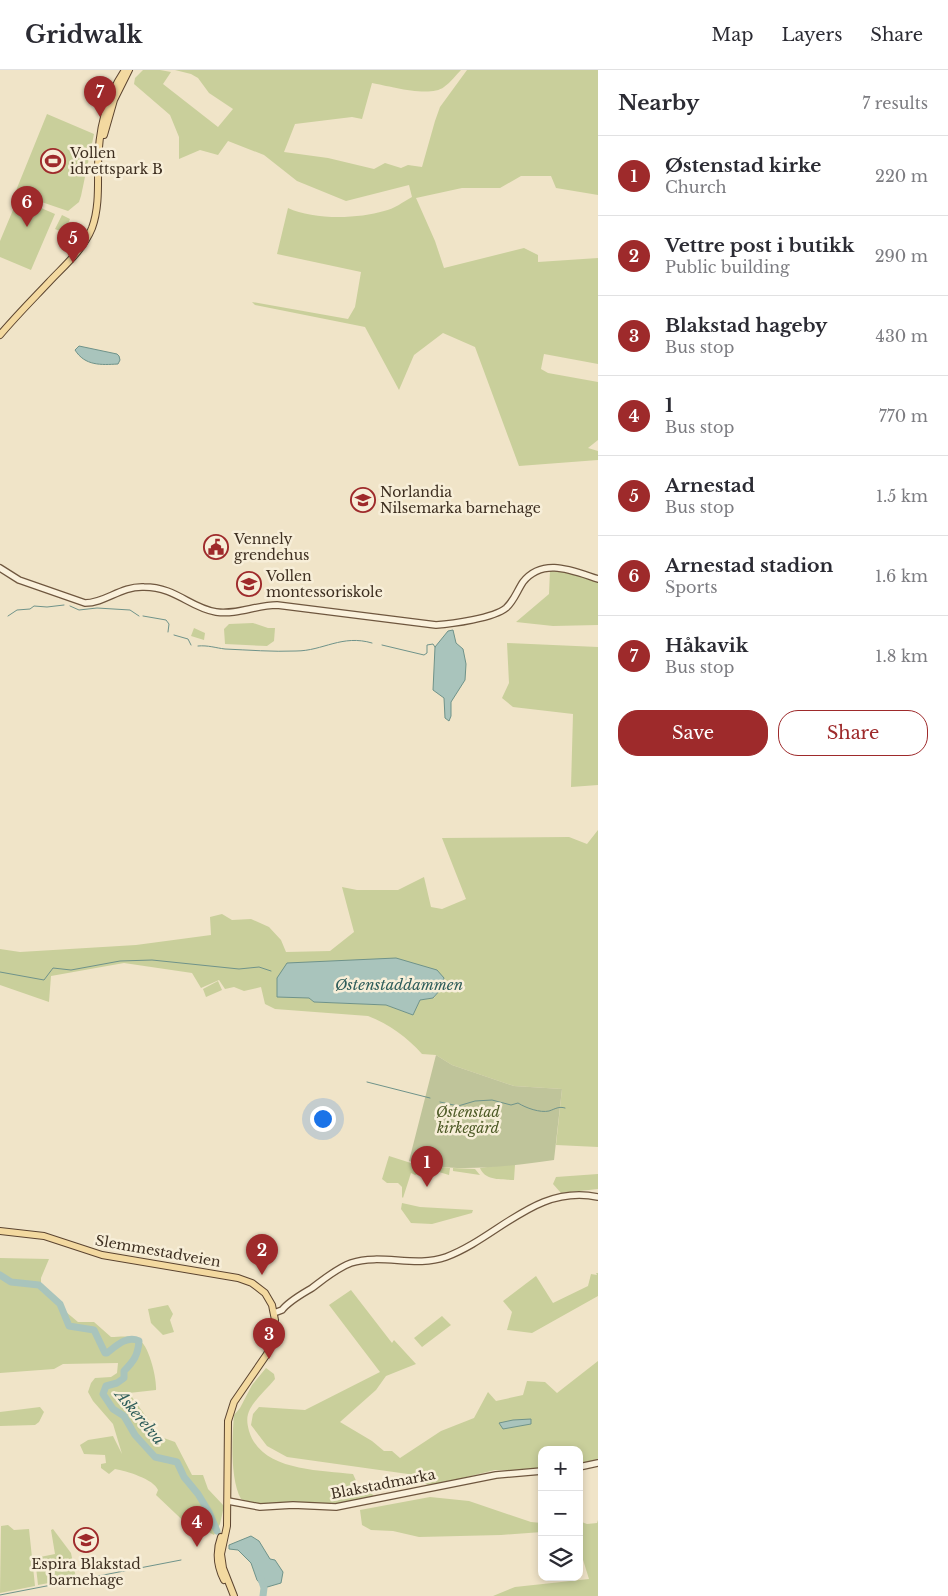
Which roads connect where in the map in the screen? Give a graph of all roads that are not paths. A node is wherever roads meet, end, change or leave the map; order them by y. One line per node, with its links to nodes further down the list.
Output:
1 (125, 70): 3 (main road)
2 (129, 70): 3 (main road)
3 (98, 173): 4 (main road)
4 (0, 335)
5 (0, 568): 6 (main road)
6 (598, 578)
7 (598, 1197): 9 (main road)
8 (0, 1231): 9 (main road, Slemmestadveien)
9 (274, 1311): 13 (main road)
10 (598, 1463): 11 (main road)
11 (583, 1466)
12 (538, 1472): 13 (main road, Blakstadmarka)
13 (228, 1501): 14 (main road)
14 (234, 1596)

